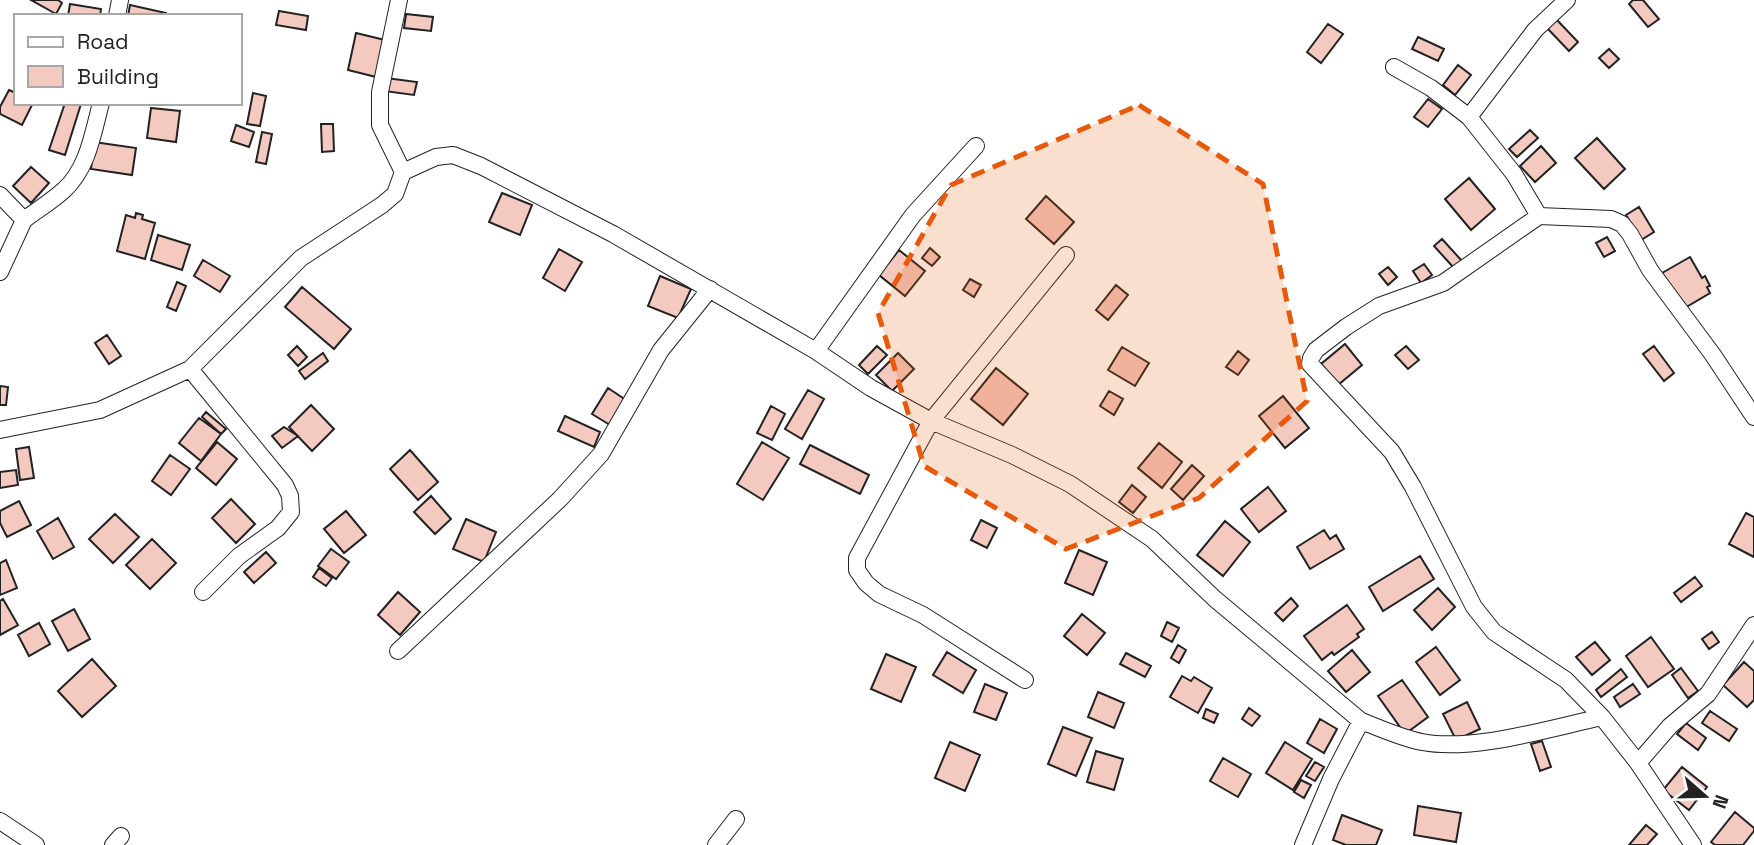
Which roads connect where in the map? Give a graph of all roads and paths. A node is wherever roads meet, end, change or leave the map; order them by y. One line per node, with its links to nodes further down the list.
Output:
1 (399, 0): 7 (street)
2 (1567, 0): 5 (street)
3 (1394, 66): 5 (street)
4 (100, 105): 10 (street)
5 (1469, 117): 9 (street)
6 (976, 146): 14 (street)
7 (403, 172): 13 (street); 15 (street)
8 (0, 195): 10 (street)
9 (1539, 216): 16 (street); 23 (street)
10 (24, 220): 12 (street)
11 (1066, 255): 17 (street)
12 (0, 272)
13 (710, 289): 14 (street); 21 (street)
14 (816, 351): 17 (street)
15 (190, 369): 18 (street); 19 (street)
16 (1754, 417)
17 (931, 421): 22 (street); 24 (street)
18 (0, 430)
19 (202, 592)
20 (1754, 625): 25 (street)
21 (398, 651)
22 (1025, 680)
23 (1602, 717): 24 (street); 25 (street)
24 (1361, 721): 30 (street)
25 (1638, 763): 31 (street)
26 (736, 818): 29 (street)
27 (0, 821): 28 (street)
28 (36, 845)
29 (716, 845)
30 (1303, 845)
31 (1693, 845)

